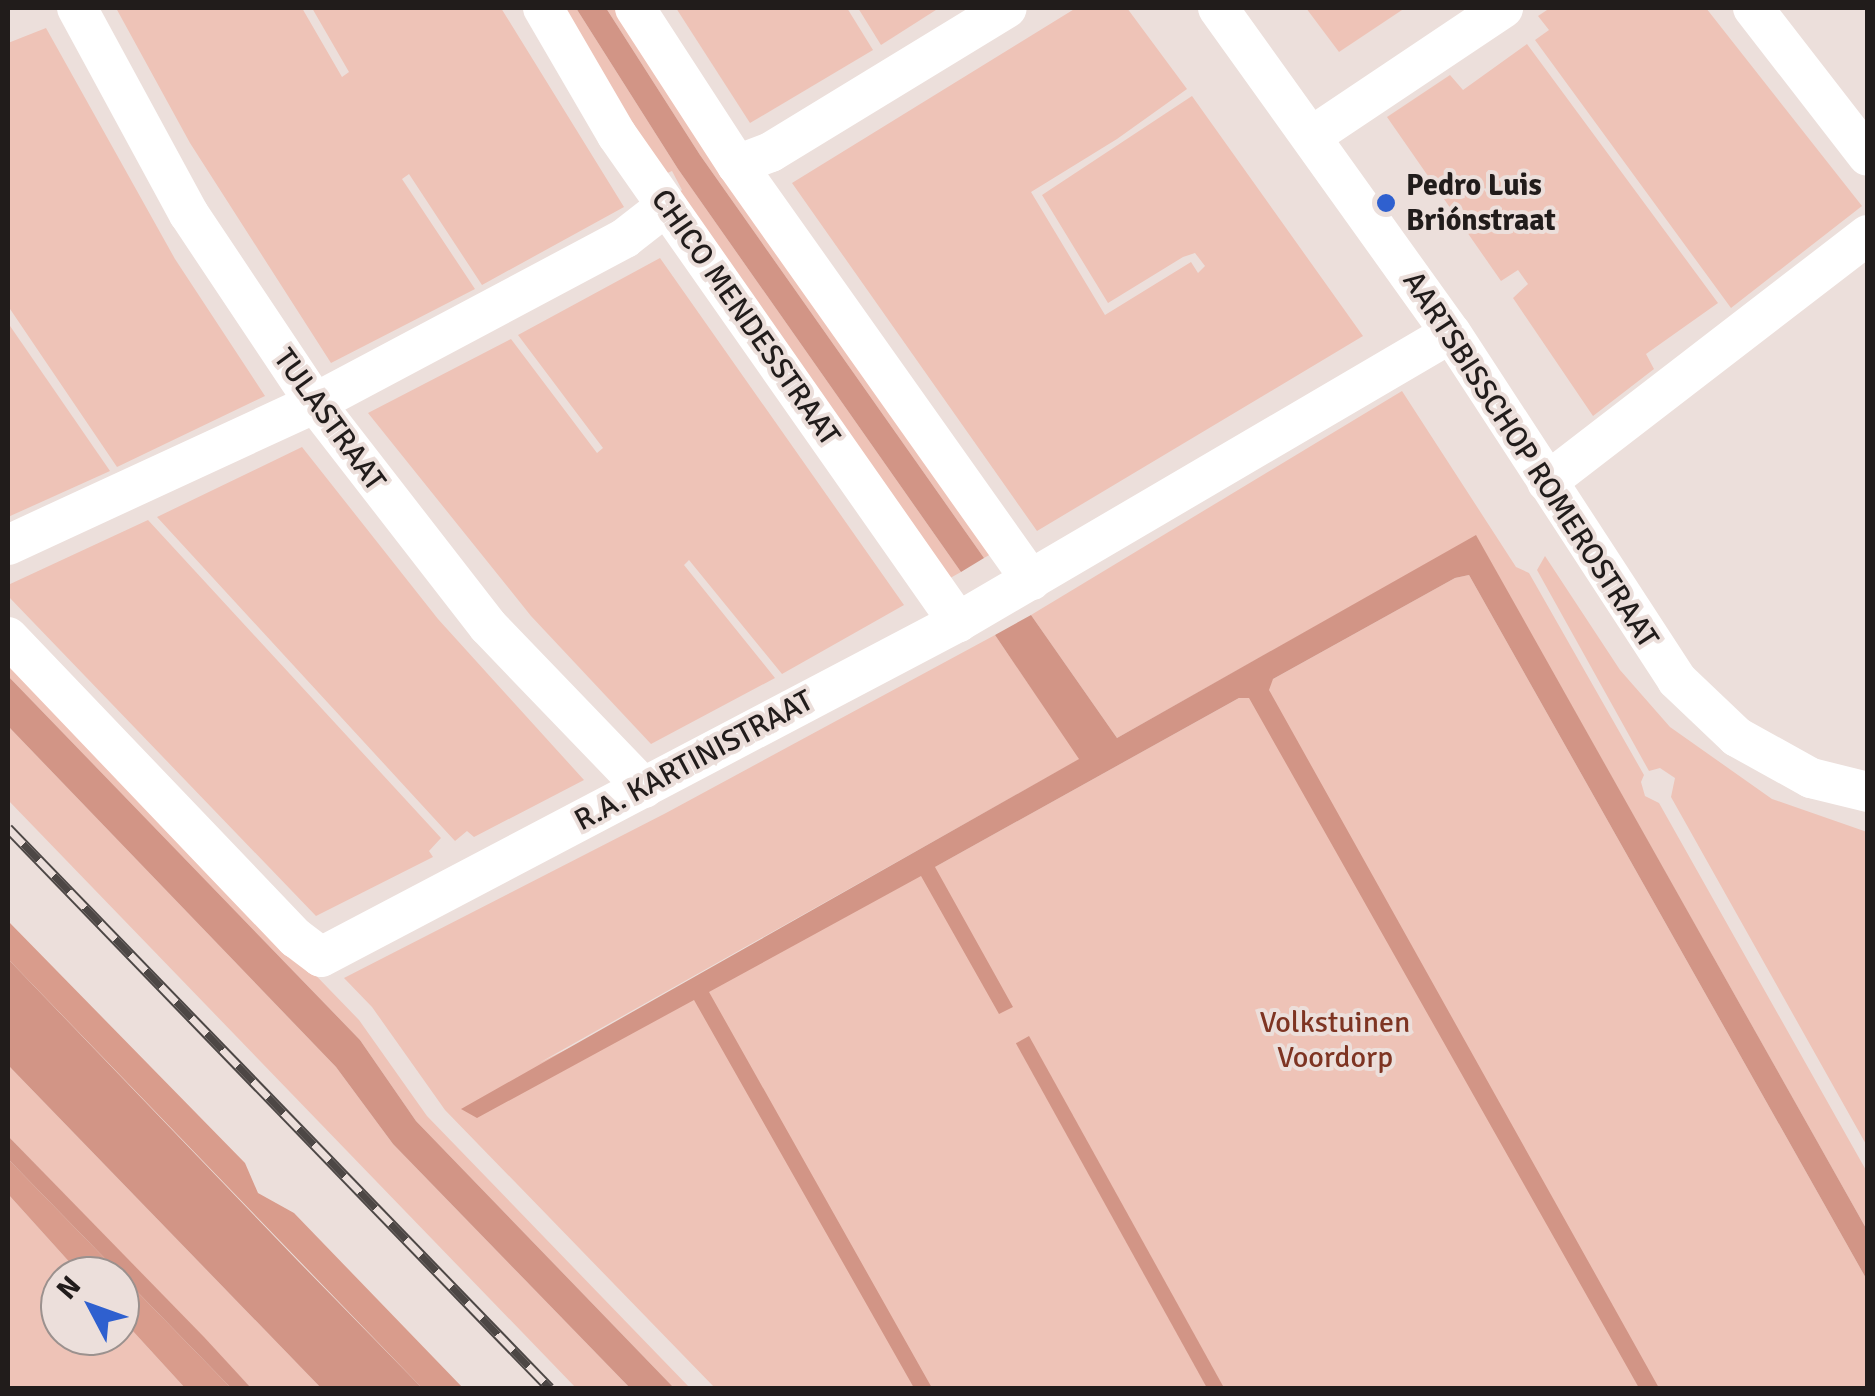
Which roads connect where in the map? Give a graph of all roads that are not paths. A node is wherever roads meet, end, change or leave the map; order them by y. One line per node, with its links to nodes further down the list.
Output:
1 (76, 8): 14 (street, TULASTRAAT)
2 (543, 8): 11 (street, CHICO MENDESSTRAAT)
3 (635, 8): 10 (street)
4 (1007, 8): 10 (street)
5 (1218, 8): 8 (street, AARTSBISSCHOP ROMEROSTRAAT)
6 (1503, 8): 8 (street)
7 (1753, 8): 9 (street)
8 (1312, 136): 13 (street, AARTSBISSCHOP ROMEROSTRAAT)
9 (1868, 156)
10 (737, 165): 17 (street)
11 (666, 206): 14 (street); 18 (street, CHICO MENDESSTRAAT)
12 (1868, 236): 15 (street)
13 (1450, 332): 15 (street, AARTSBISSCHOP ROMEROSTRAAT); 17 (street, R.A. KARTINISTRAAT)
14 (315, 403): 16 (street); 20 (street, TULASTRAAT)
15 (1547, 482): 21 (street, AARTSBISSCHOP ROMEROSTRAAT)
16 (8, 545)
17 (1031, 580): 18 (street, R.A. KARTINISTRAAT)
18 (958, 622): 20 (street, R.A. KARTINISTRAAT)
19 (8, 638): 20 (street, R.A. KARTINISTRAAT)
20 (644, 788)
21 (1868, 792)

